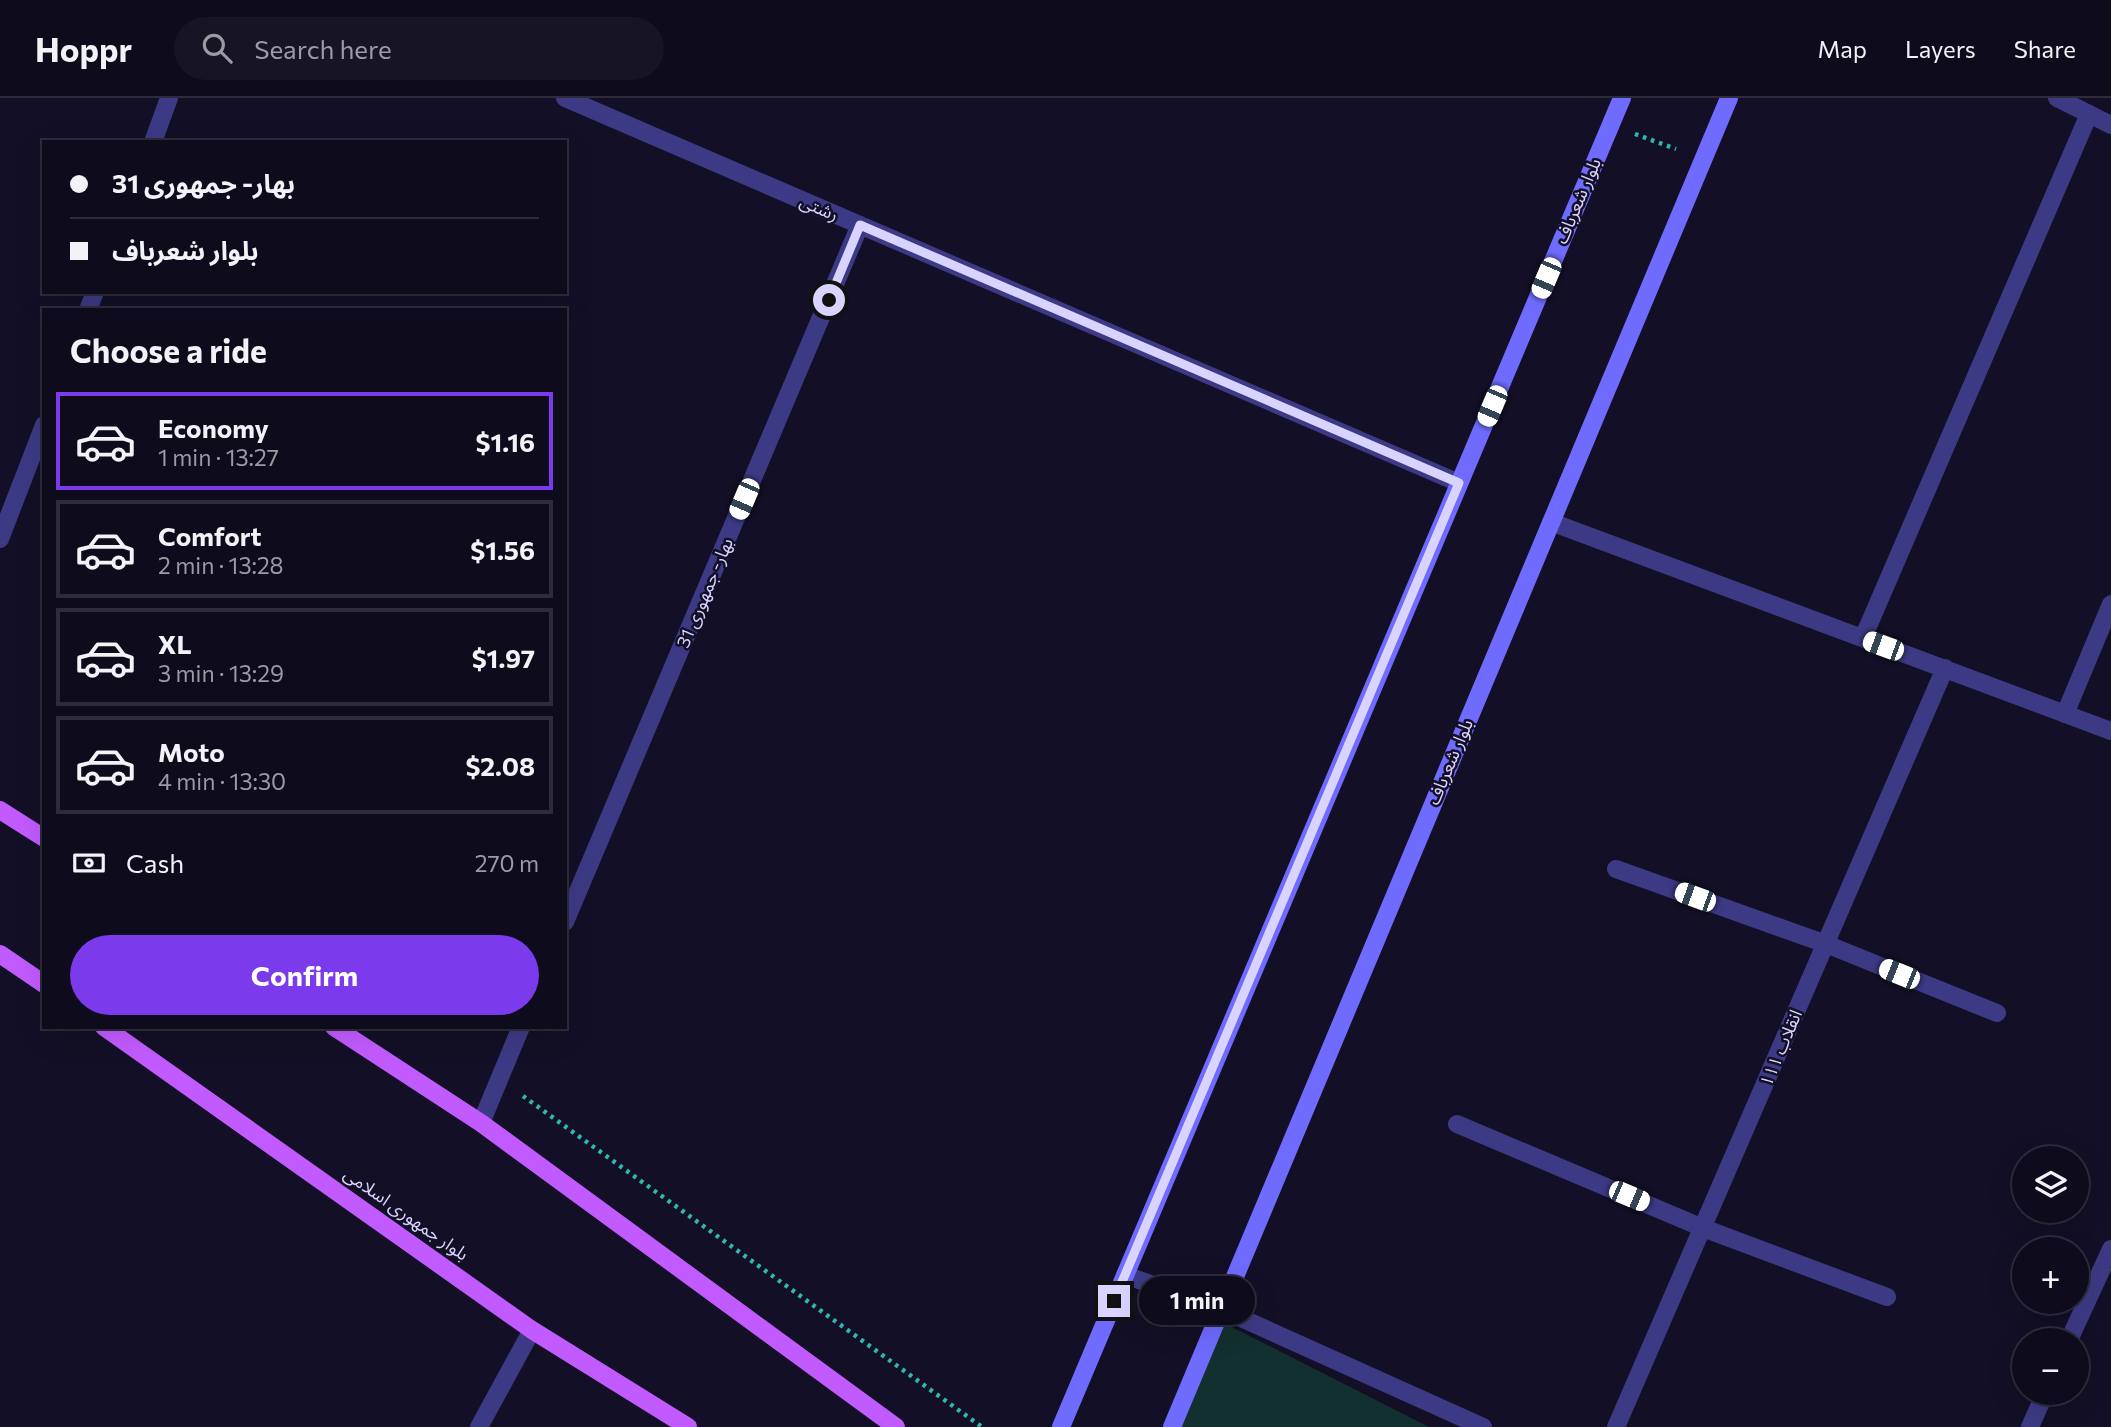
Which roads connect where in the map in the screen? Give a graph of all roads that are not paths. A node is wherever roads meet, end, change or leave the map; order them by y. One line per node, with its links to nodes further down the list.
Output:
1 (169, 98): 8 (street)
2 (565, 98): 9 (street, رشتی)
3 (1622, 98): 11 (main road, بلوار شعرباف)
4 (1729, 98): 12 (main road, بلوار شعرباف)
5 (2057, 98): 6 (street)
6 (2089, 114): 7 (street); 15 (street)
7 (2111, 125)
8 (154, 140)
9 (860, 225): 11 (street, رشتی); 22 (street, بهار- جمهوری 31)
10 (42, 430): 13 (street)
11 (1459, 483): 34 (main road, بلوار شعرباف)
12 (1551, 522): 15 (street); 36 (main road, بلوار شعرباف)
13 (0, 539)
14 (2111, 604): 17 (street)
15 (1863, 638): 16 (street)
16 (1945, 668): 17 (street); 23 (street, انقلاب ۱۱۱)
17 (2065, 714): 18 (street)
18 (2111, 731)
19 (0, 810): 20 (main road)
20 (42, 837)
21 (1616, 869): 23 (street)
22 (567, 917)
23 (1826, 944): 26 (street); 32 (street, انقلاب ۱۱۱)
24 (0, 954): 25 (main road)
25 (42, 984)
26 (1997, 1013)
27 (107, 1029): 38 (main road, بلوار جمهوری اسلامی)
28 (337, 1029): 30 (main road)
29 (520, 1029): 30 (street)
30 (481, 1122): 42 (main road)
31 (1457, 1124): 32 (street)
32 (1703, 1228): 35 (street); 46 (street, انقلاب ۱۱۱)
33 (2111, 1249): 37 (street)
34 (1125, 1275): 36 (street); 43 (main road, بلوار شعرباف)
35 (1887, 1297)
36 (1221, 1309): 44 (main road, بلوار شعرباف); 45 (street)
37 (2075, 1328)
38 (532, 1329): 40 (street); 41 (main road, بلوار جمهوری اسلامی)
39 (2040, 1405): 47 (street)
40 (479, 1427)
41 (688, 1427)
42 (896, 1427)
43 (1061, 1427)
44 (1172, 1427)
45 (1483, 1427)
46 (1616, 1427)
47 (2030, 1427)

